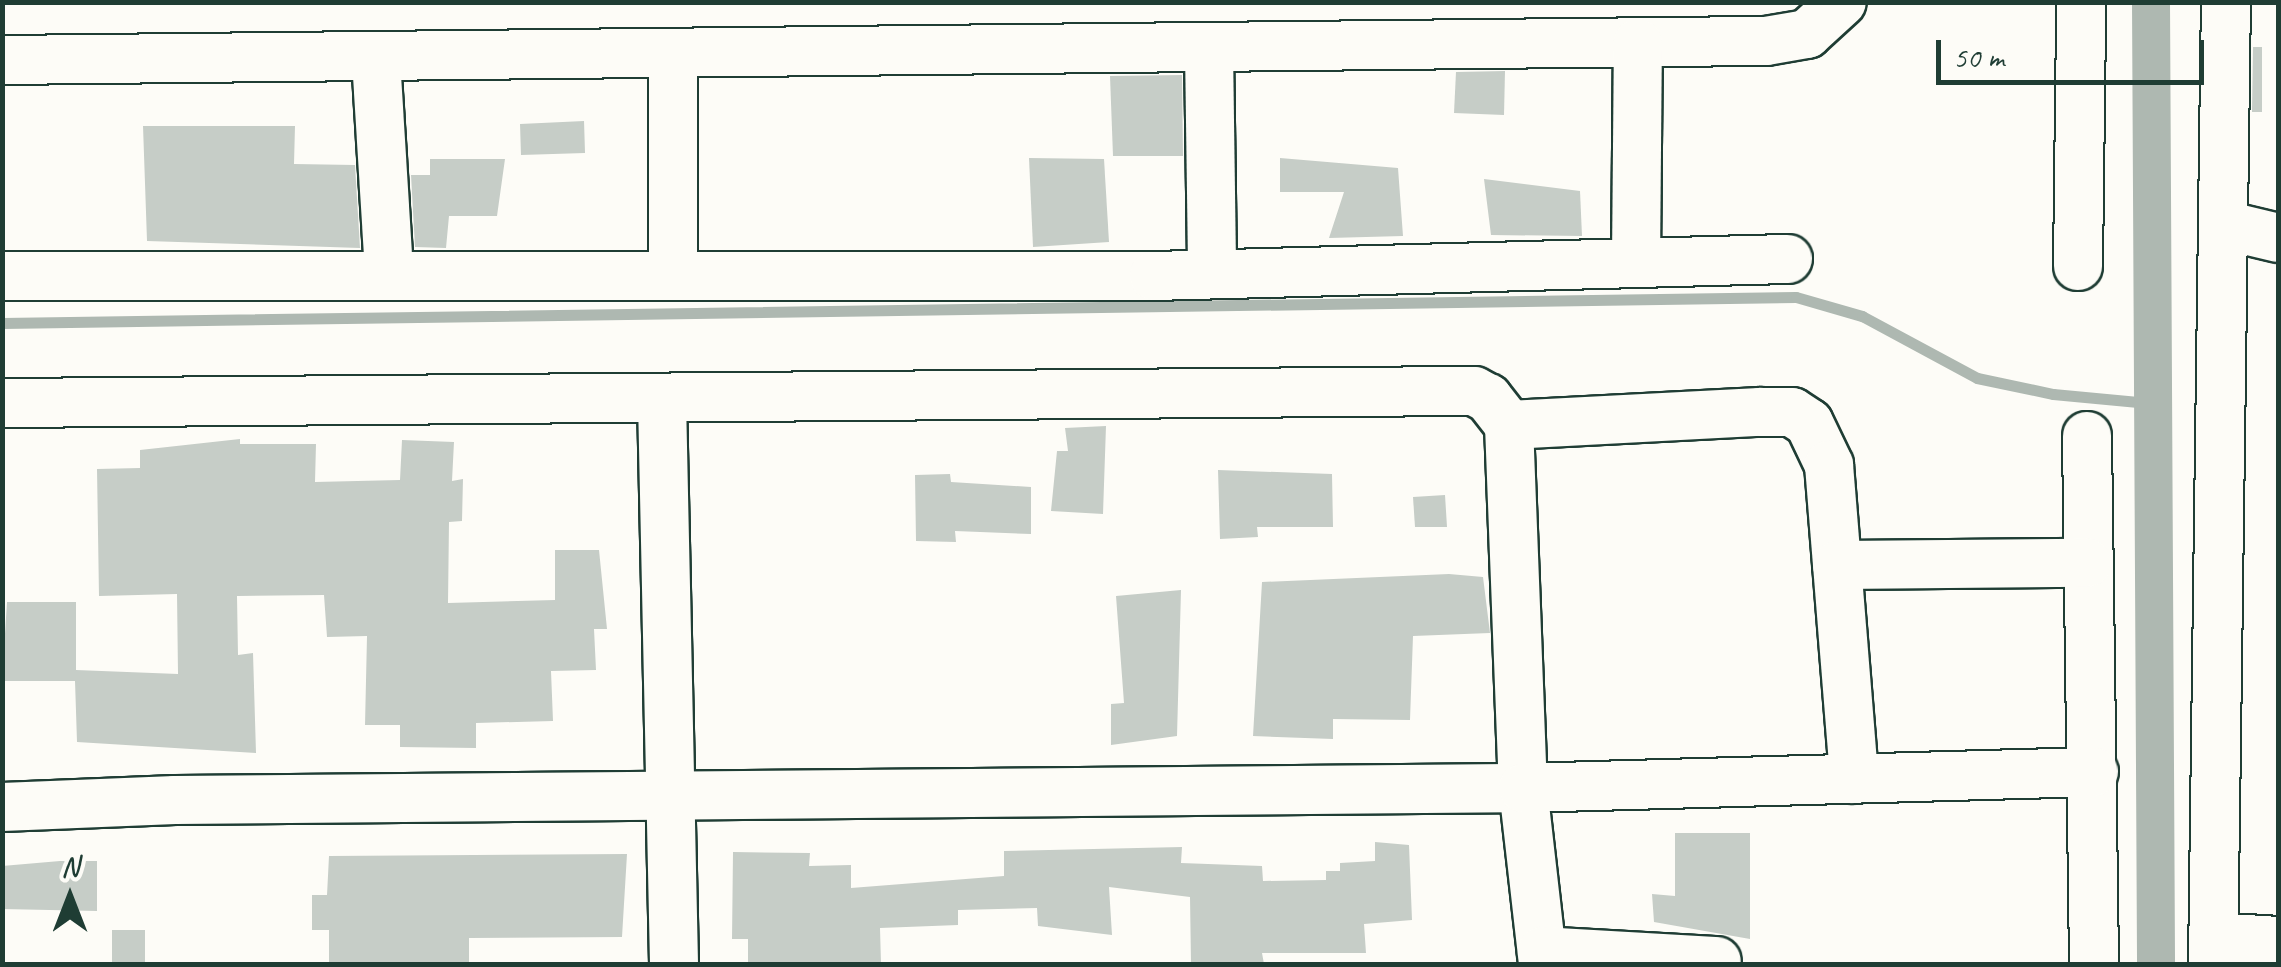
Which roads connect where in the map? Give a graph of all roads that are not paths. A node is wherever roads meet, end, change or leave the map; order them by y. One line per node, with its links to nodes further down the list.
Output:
1 (1842, 2): 4 (street)
2 (2081, 2): 13 (street)
3 (2226, 2): 9 (street)
4 (1638, 43): 5 (street); 12 (street)
5 (1208, 48): 6 (street); 14 (street)
6 (673, 55): 7 (street); 16 (street)
7 (376, 59): 8 (street); 15 (street)
8 (2, 60)
9 (2228, 226): 10 (street); 30 (street)
10 (2278, 238)
11 (1788, 259): 12 (street)
12 (1636, 262): 14 (street)
13 (2078, 266)
14 (1212, 273): 16 (street)
15 (389, 274): 16 (street); 17 (street)
16 (673, 275)
17 (2, 276)
18 (662, 400): 19 (street); 20 (street); 27 (street)
19 (2, 403)
20 (1509, 425): 23 (street); 26 (street)
21 (2087, 436): 22 (street)
22 (2087, 563): 23 (street); 24 (street)
23 (1837, 565): 25 (street)
24 (2094, 772): 25 (street); 34 (street)
25 (1854, 779): 26 (street)
26 (1523, 788): 27 (street); 31 (street)
27 (670, 795): 28 (street); 33 (street)
28 (2, 807)
29 (2278, 940): 30 (street)
30 (2213, 951)
31 (1542, 958): 32 (street)
32 (1717, 961)
33 (674, 964)
34 (2094, 964)

